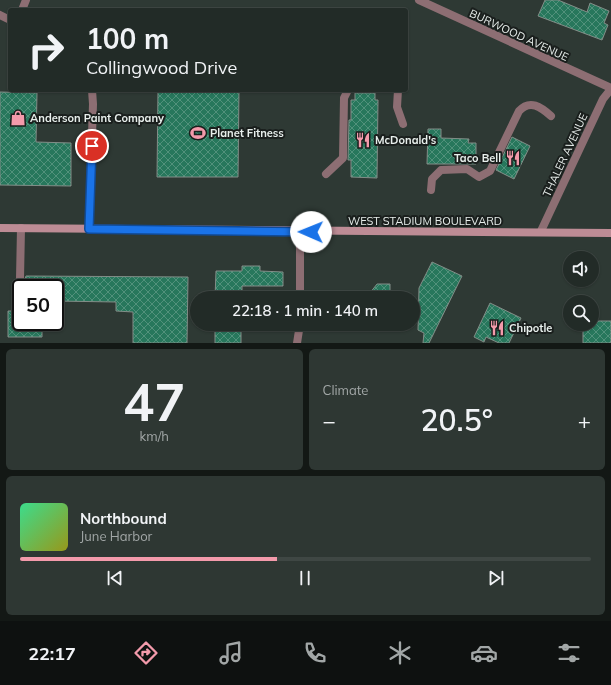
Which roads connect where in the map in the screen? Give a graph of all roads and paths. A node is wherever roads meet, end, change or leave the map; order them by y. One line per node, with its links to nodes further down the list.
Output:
1 (419, 0): 2 (street, BURWOOD AVENUE)
2 (611, 88): 14 (street, THALER AVENUE)
3 (92, 92): 12 (street)
4 (347, 92): 8 (street)
5 (398, 92): 7 (street)
6 (551, 116): 9 (street)
7 (403, 124)
8 (326, 174)
9 (431, 190)
10 (0, 228): 11 (main road, WEST STADIUM BOULEVARD)
11 (21, 228): 12 (main road, WEST STADIUM BOULEVARD); 16 (street)
12 (89, 229): 13 (main road, WEST STADIUM BOULEVARD)
13 (300, 231): 14 (main road, WEST STADIUM BOULEVARD); 17 (street)
14 (541, 231): 15 (main road, WEST STADIUM BOULEVARD)
15 (611, 232)
16 (20, 279)
17 (300, 291)
18 (299, 331): 19 (street)
19 (297, 343)

